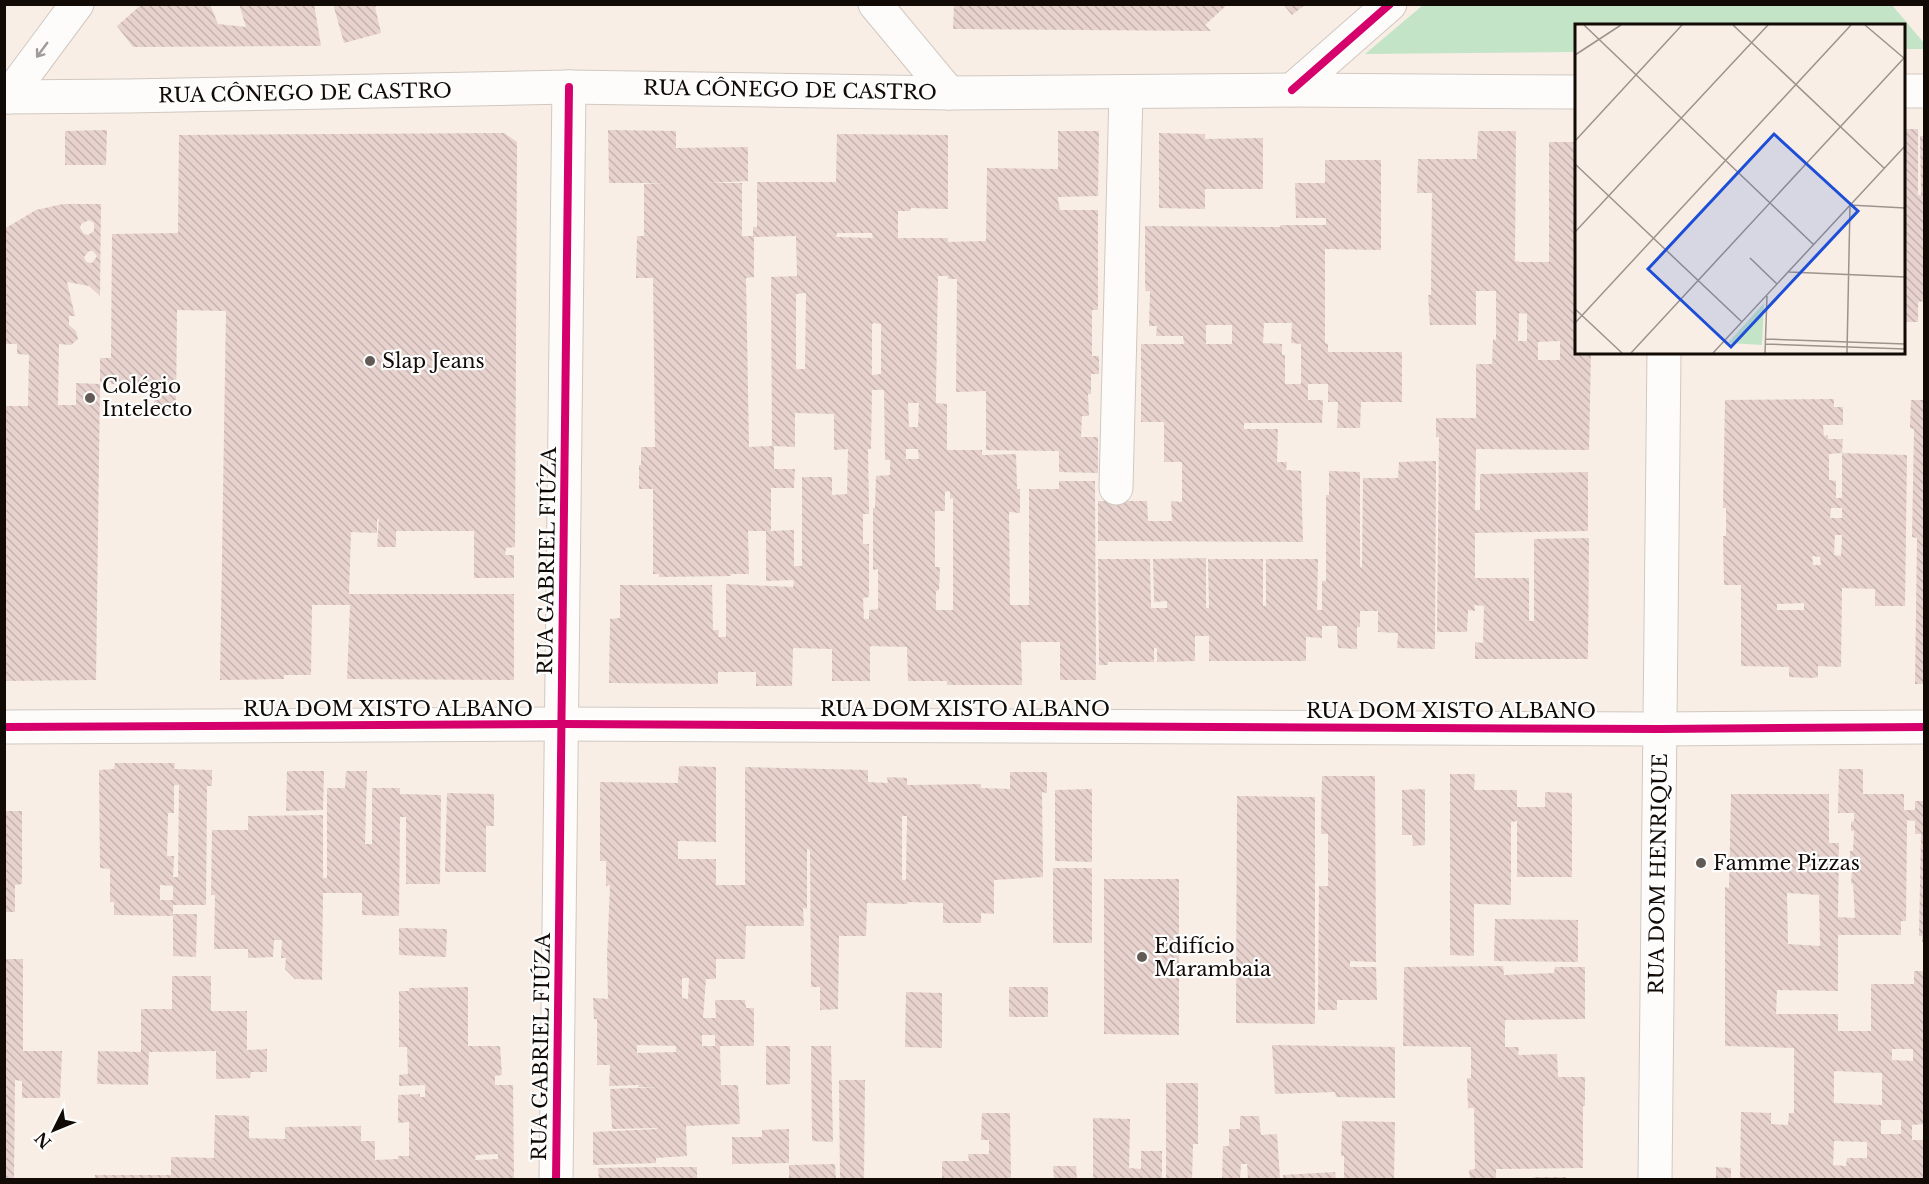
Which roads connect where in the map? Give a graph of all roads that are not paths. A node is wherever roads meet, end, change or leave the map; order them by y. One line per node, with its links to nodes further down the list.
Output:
1 (77, 4): 11 (street, one-way to 11)
2 (875, 4): 10 (street)
3 (1390, 4): 5 (street)
4 (569, 87): 10 (street, RUA CÔNEGO DE CASTRO); 11 (street, RUA CÔNEGO DE CASTRO); 14 (street, RUA GABRIEL FIÚZA)
5 (1292, 90): 8 (street, RUA CÔNEGO DE CASTRO); 9 (street, RUA CÔNEGO DE CASTRO)
6 (1905, 91): 7 (street)
7 (1924, 91)
8 (1126, 92): 10 (street, RUA CÔNEGO DE CASTRO); 13 (street)
9 (1575, 92)
10 (949, 93)
11 (6, 94)
12 (1664, 354): 17 (street, RUA DOM HENRIQUE)
13 (1116, 488)
14 (561, 724): 15 (street, RUA DOM XISTO ALBANO); 17 (street, RUA DOM XISTO ALBANO); 18 (street, RUA GABRIEL FIÚZA)
15 (4, 727)
16 (1924, 728): 17 (street, RUA DOM XISTO ALBANO)
17 (1660, 729): 19 (street, RUA DOM HENRIQUE)
18 (556, 1179)
19 (1655, 1179)

